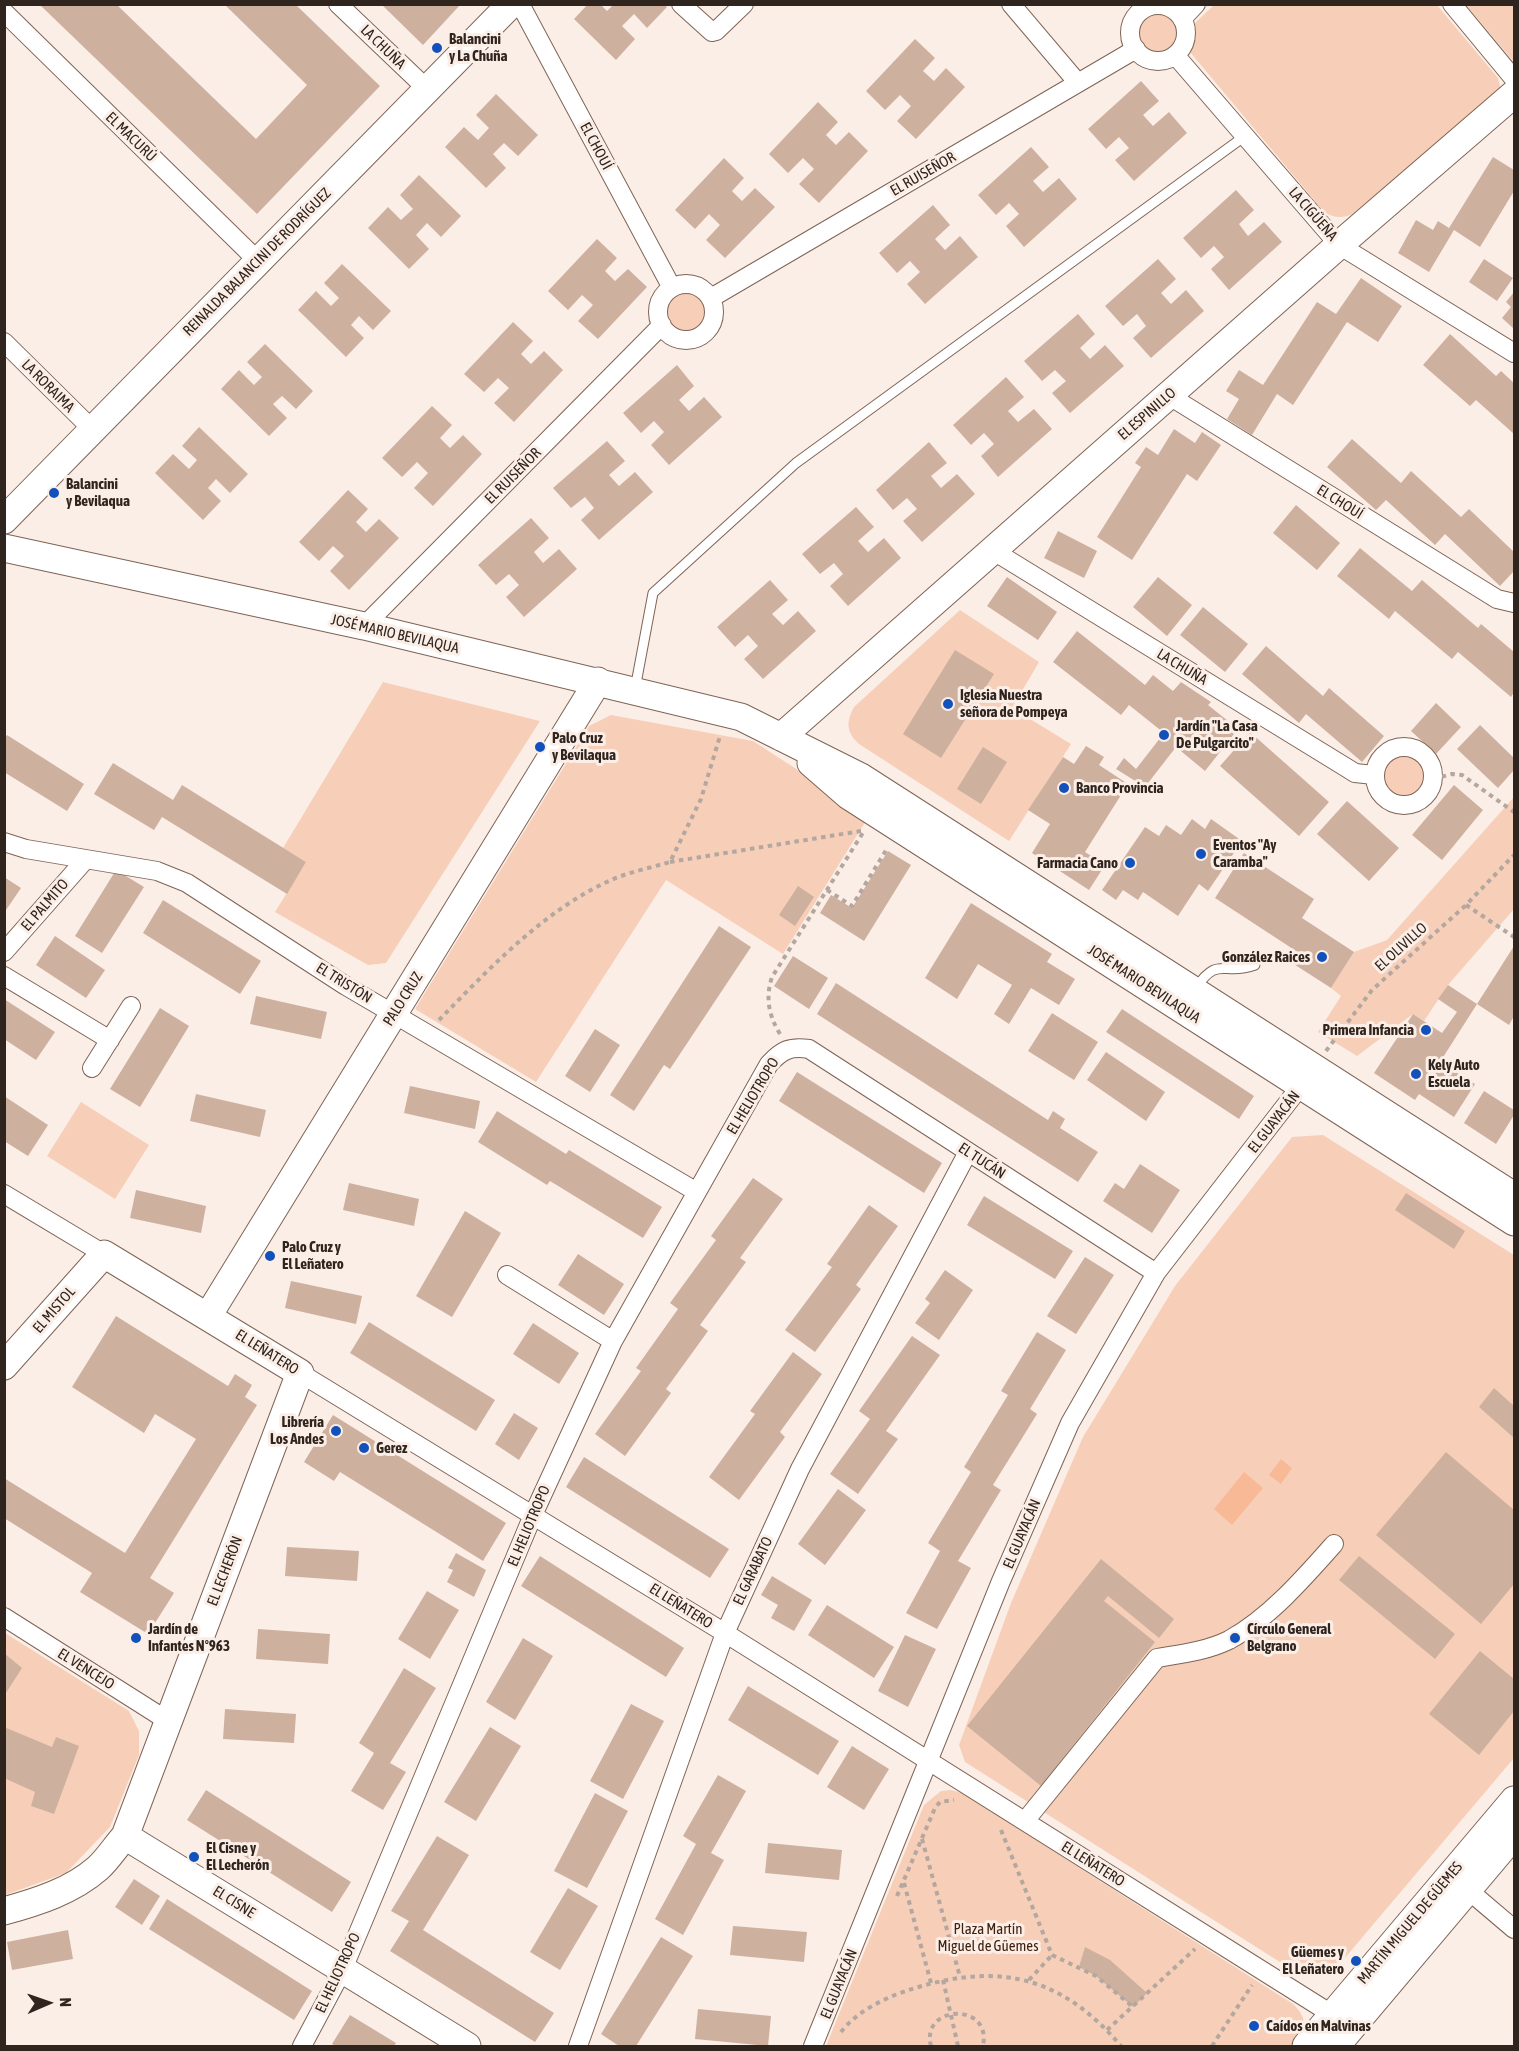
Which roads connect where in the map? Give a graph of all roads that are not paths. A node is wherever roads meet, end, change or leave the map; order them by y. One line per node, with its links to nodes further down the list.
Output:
1 (338, 4): 15 (street, LA CHUÑA)
2 (511, 4): 15 (street, REINALDA BALANCINI DE RODRÍGUEZ)
3 (520, 4): 20 (street, EL CHOUÍ)
4 (681, 4): 5 (street)
5 (744, 4)
6 (1011, 4): 14 (street)
7 (1196, 4): 10 (street)
8 (1452, 4): 13 (street)
9 (4, 12): 19 (street, EL MACURÚ)
10 (1182, 19): 11 (street); 12 (street)
11 (1136, 49): 12 (street); 14 (street, EL RUISEÑOR)
12 (1175, 55): 17 (street, LA CIGÜEÑA)
13 (1515, 79)
14 (1078, 83): 21 (street, EL RUISEÑOR)
15 (427, 90): 19 (street, REINALDA BALANCINI DE RODRÍGUEZ)
16 (1515, 94): 18 (street, EL ESPINILLO)
17 (1245, 136): 18 (street, LA CIGÜEÑA); 33 (lane)
18 (1339, 245): 24 (street, LA CIGÜEÑA); 25 (street, EL ESPINILLO)
19 (258, 261): 26 (street, REINALDA BALANCINI DE RODRÍGUEZ)
20 (672, 288): 21 (street); 22 (street)
21 (711, 298): 22 (street)
22 (662, 325): 31 (street, EL RUISEÑOR)
23 (4, 342): 26 (street, LA RORAIMA)
24 (1515, 353)
25 (1168, 395): 29 (street, EL ESPINILLO); 30 (street, EL CHOUÍ)
26 (92, 429): 27 (street, REINALDA BALANCINI DE RODRÍGUEZ)
27 (4, 520)
28 (4, 548): 31 (street, JOSÉ MARIO BEVILAQUA)
29 (992, 550): 34 (street, EL ESPINILLO); 35 (street, LA CHUÑA)
30 (1515, 603)
31 (364, 626): 32 (street, JOSÉ MARIO BEVILAQUA)
32 (598, 681): 33 (street, JOSÉ MARIO BEVILAQUA); 43 (street, PALO CRUZ)
33 (635, 690): 34 (street, JOSÉ MARIO BEVILAQUA)
34 (781, 736): 41 (street, JOSÉ MARIO BEVILAQUA); 47 (street, JOSÉ MARIO BEVILAQUA)
35 (1374, 775): 35 (street)
36 (4, 842): 37 (street, EL TRISTÓN)
37 (86, 859): 38 (street, EL PALMITO); 43 (street, EL TRISTÓN)
38 (4, 952)
39 (1255, 965): 41 (lane)
40 (4, 976): 44 (street)
41 (1194, 991): 47 (street, JOSÉ MARIO BEVILAQUA)
42 (131, 1006): 44 (street)
43 (393, 1014): 49 (street, EL TRISTÓN); 56 (street, PALO CRUZ)
44 (110, 1040): 46 (street)
45 (802, 1048): 48 (street, EL TUCÁN); 49 (street, EL HELIOTROPO)
46 (93, 1068)
47 (1308, 1077): 51 (street, JOSÉ MARIO BEVILAQUA); 52 (street, JOSÉ MARIO BEVILAQUA); 54 (street, EL GUAYACÁN)
48 (968, 1152): 54 (street, EL TUCÁN); 63 (street, EL GARABATO)
49 (697, 1192): 57 (street, EL HELIOTROPO)
50 (4, 1194): 53 (street, EL LEÑATERO)
51 (1515, 1196)
52 (1515, 1222)
53 (104, 1254): 56 (street, EL LEÑATERO); 58 (street, EL MISTOL)
54 (1156, 1273): 65 (street, EL GUAYACÁN)
55 (507, 1275): 57 (street)
56 (208, 1316): 59 (street, EL LEÑATERO)
57 (613, 1341): 60 (street, EL HELIOTROPO)
58 (4, 1366)
59 (300, 1373): 60 (street, EL LEÑATERO); 64 (street, EL LECHERÓN)
60 (533, 1515): 63 (street, EL LEÑATERO); 73 (street, EL HELIOTROPO)
61 (1334, 1544): 67 (street)
62 (4, 1617): 64 (street, EL VENCEJO)
63 (725, 1633): 65 (street, EL LEÑATERO); 77 (street, EL GARABATO)
64 (168, 1721): 69 (street, EL LECHERÓN)
65 (930, 1761): 67 (street, EL LEÑATERO); 78 (street, EL GUAYACÁN)
66 (1515, 1800): 74 (street, MARTÍN MIGUEL DE GÜEMES)
67 (1025, 1821): 74 (street, EL LEÑATERO)
68 (1515, 1835): 70 (street, MARTÍN MIGUEL DE GÜEMES)
69 (125, 1836): 71 (street); 73 (street, EL CISNE)
70 (1468, 1890): 72 (street); 74 (street, MARTÍN MIGUEL DE GÜEMES)
71 (4, 1911)
72 (1515, 1929)
73 (343, 1969): 75 (street, EL HELIOTROPO); 76 (street, EL CISNE)
74 (1340, 2030): 79 (street, MARTÍN MIGUEL DE GÜEMES)
75 (302, 2046)
76 (467, 2046)
77 (579, 2046)
78 (813, 2046)
79 (1306, 2046)

